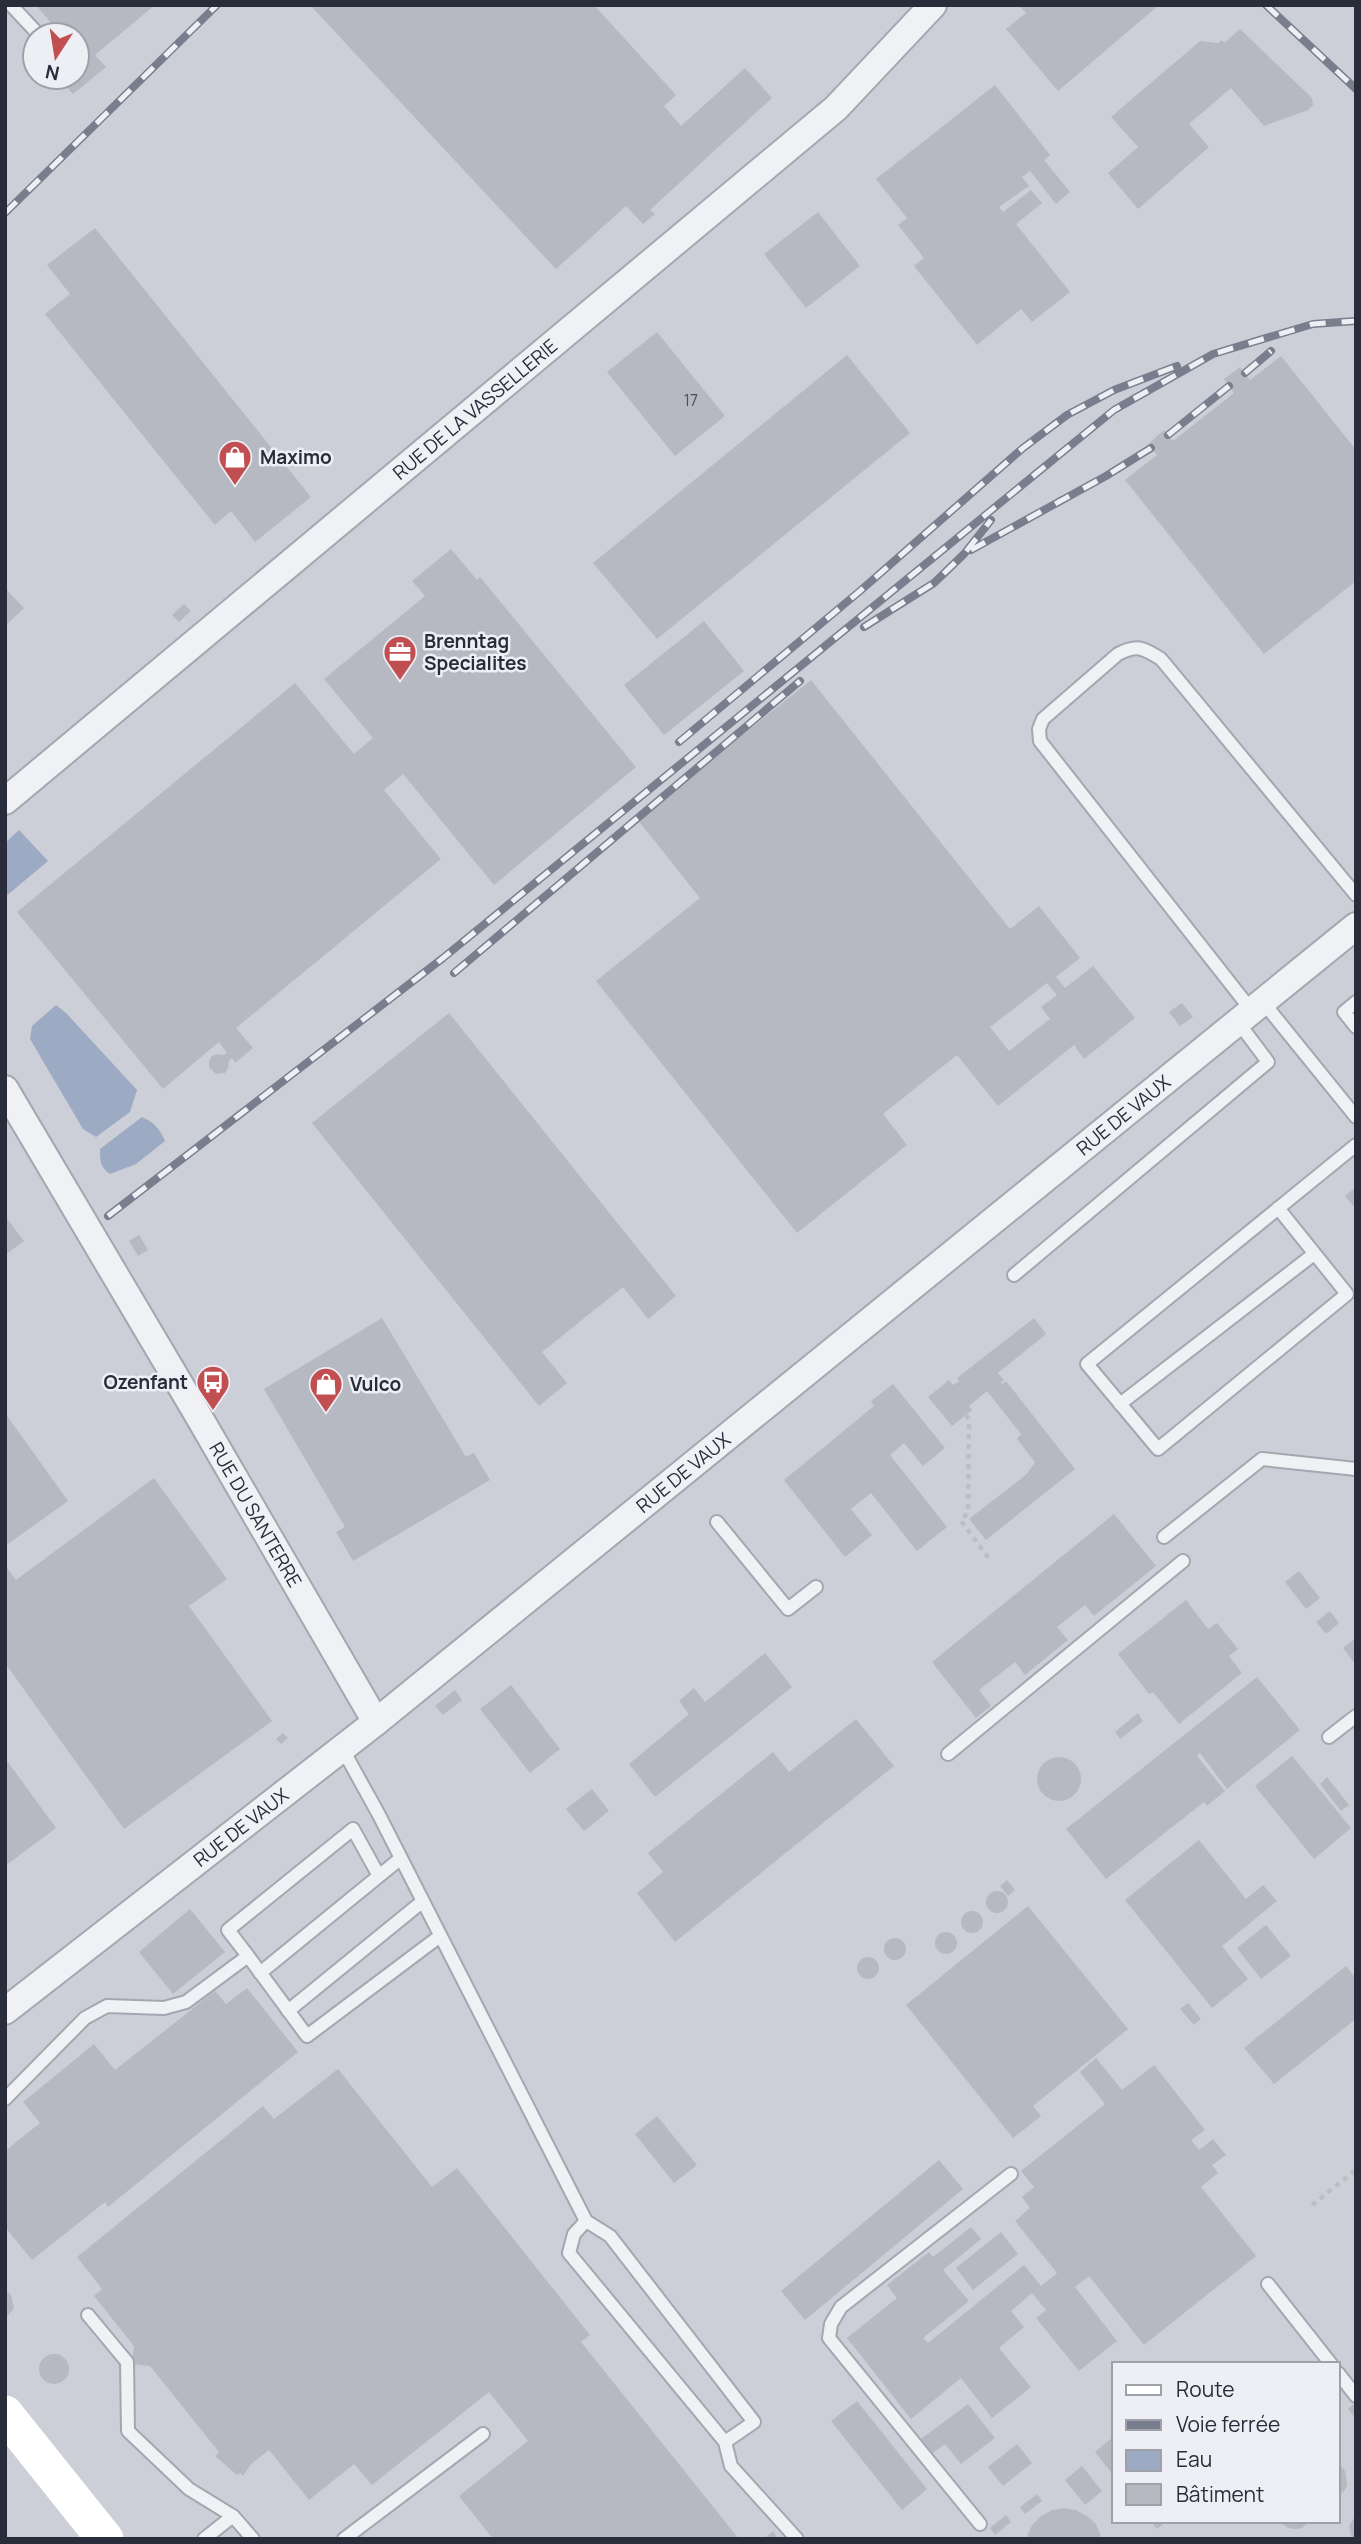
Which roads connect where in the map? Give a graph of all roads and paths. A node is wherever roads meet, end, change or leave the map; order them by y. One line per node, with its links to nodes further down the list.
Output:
1 (11, 5): 3 (lane)
2 (933, 5): 4 (street, RUE DE LA VASSELLERIE)
3 (26, 21)
4 (5, 801)
5 (1356, 895): 8 (lane)
6 (1356, 926): 8 (street, RUE DE VAUX)
7 (1356, 1002): 9 (lane)
8 (1251, 1012): 11 (lane); 15 (lane); 25 (street, RUE DE VAUX)
9 (1356, 1027)
10 (5, 1088): 25 (street, RUE DU SANTERRE)
11 (1356, 1117)
12 (1356, 1145): 13 (lane)
13 (1278, 1208): 14 (lane); 16 (lane)
14 (1314, 1254): 16 (lane); 16 (lane)
15 (1014, 1275)
16 (1120, 1404)
17 (966, 1415): 21 (path)
18 (1356, 1469): 20 (lane)
19 (717, 1522): 23 (lane)
20 (1164, 1537)
21 (990, 1560)
22 (1183, 1561): 28 (lane)
23 (816, 1587)
24 (1356, 1716): 26 (lane)
25 (376, 1722): 27 (street, RUE DE VAUX)
26 (1329, 1737)
27 (342, 1748): 29 (lane); 35 (street, RUE DE VAUX)
28 (948, 1754)
29 (401, 1858): 30 (lane); 31 (lane)
30 (379, 1876): 33 (lane); 34 (lane)
31 (423, 1901): 32 (lane); 36 (lane)
32 (440, 1936): 36 (lane); 41 (lane)
33 (248, 1956): 34 (lane); 37 (lane)
34 (260, 1973): 36 (lane)
35 (5, 2011)
36 (288, 2011)
37 (5, 2099)
38 (1356, 2170): 40 (path)
39 (1011, 2174): 51 (lane)
40 (1312, 2205)
41 (586, 2221): 49 (lane); 49 (lane)
42 (1268, 2284): 44 (lane)
43 (88, 2315): 50 (lane)
44 (1329, 2362)
45 (1340, 2376): 46 (lane)
46 (1356, 2396)
47 (5, 2414): 52 (main road)
48 (483, 2434): 55 (lane)
49 (726, 2442): 56 (lane)
50 (233, 2516): 53 (lane); 54 (lane)
51 (980, 2524)
52 (105, 2539)
53 (204, 2539)
54 (253, 2539)
55 (344, 2539)
56 (797, 2539)

